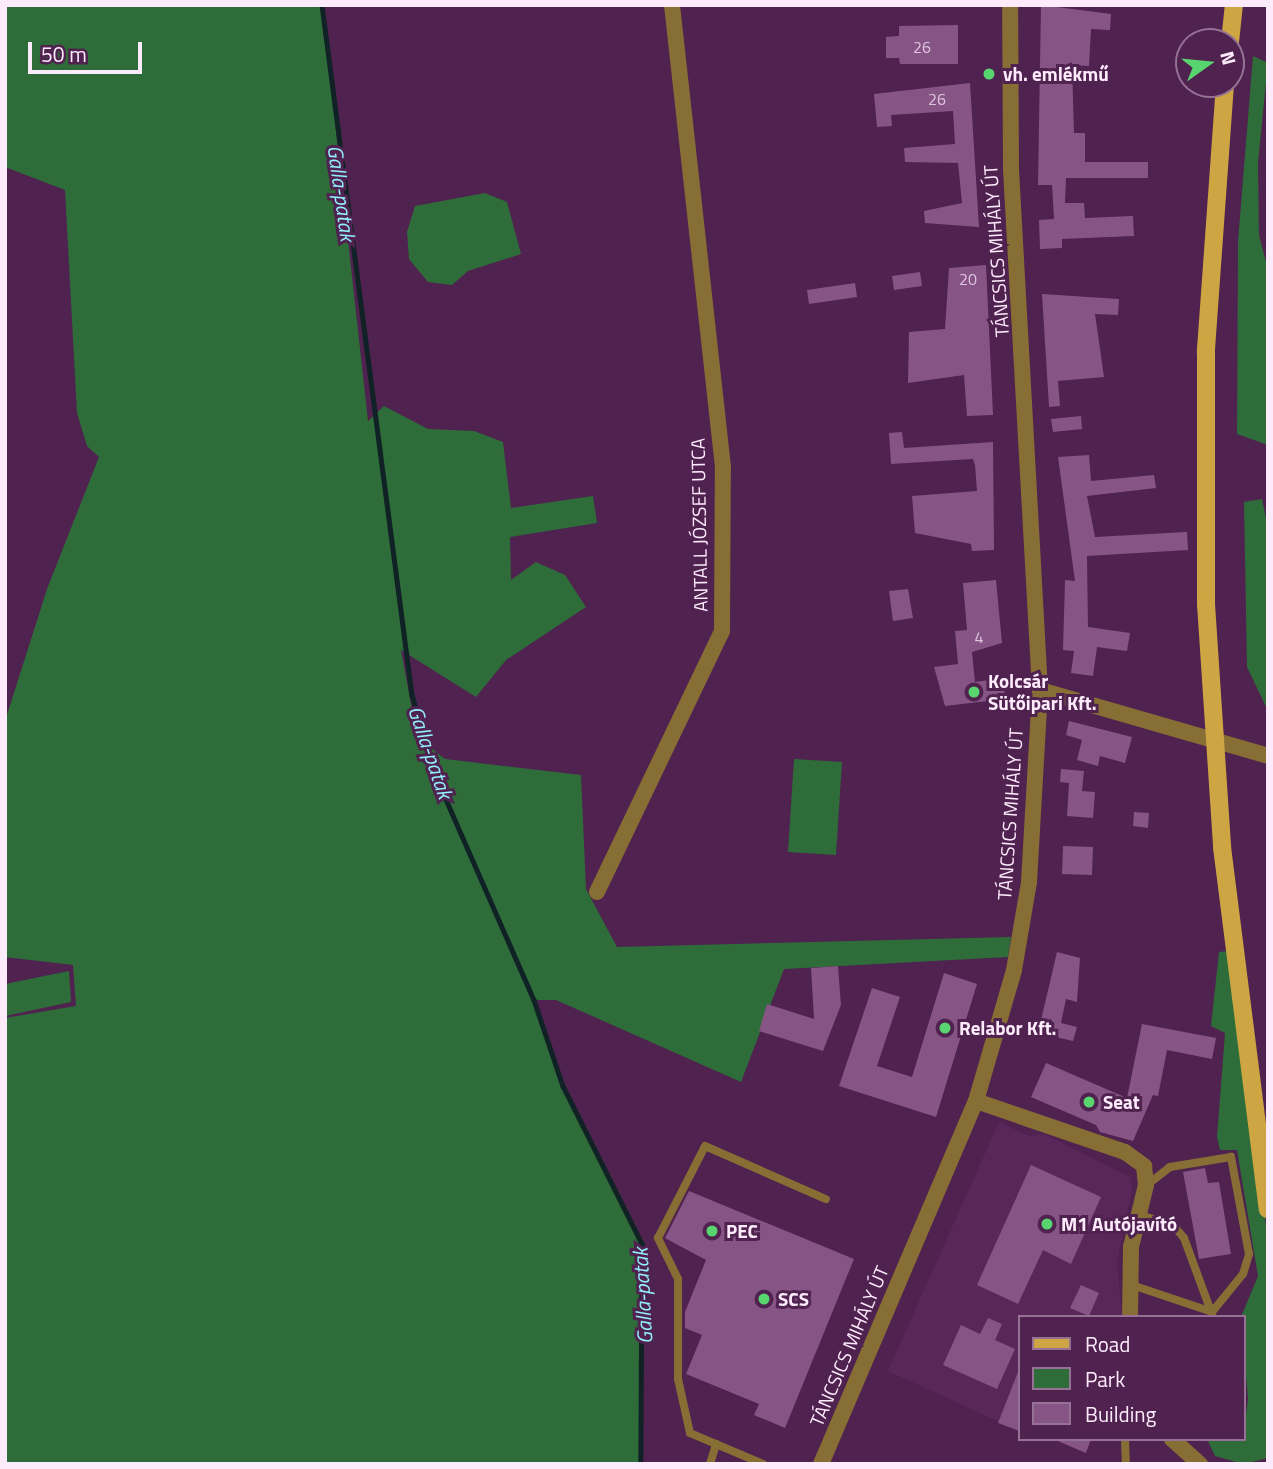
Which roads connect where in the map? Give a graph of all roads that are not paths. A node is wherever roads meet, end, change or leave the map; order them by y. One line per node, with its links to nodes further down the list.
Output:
1 (672, 5): 9 (street, ANTALL JÓZSEF UTCA)
2 (1010, 5): 6 (street, TÁNCSICS MIHÁLY ÚT)
3 (1234, 5): 4 (main road)
4 (1232, 28)
5 (1224, 98): 7 (main road)
6 (1040, 690): 7 (street); 10 (street, TÁNCSICS MIHÁLY ÚT)
7 (1213, 738): 8 (street); 13 (main road)
8 (1268, 757)
9 (597, 892)
10 (976, 1101): 11 (street); 24 (street, TÁNCSICS MIHÁLY ÚT)
11 (1146, 1185): 14 (street); 16 (lane)
12 (826, 1199): 20 (lane)
13 (1268, 1209)
14 (1138, 1214): 15 (street); 16 (lane)
15 (1129, 1284): 16 (lane); 17 (street)
16 (1212, 1314)
17 (1130, 1315)
18 (1125, 1441): 21 (lane)
19 (1179, 1443): 25 (street)
20 (716, 1444): 22 (lane); 23 (lane)
21 (1126, 1462)
22 (710, 1464)
23 (763, 1464)
24 (821, 1464)
25 (1200, 1464)

